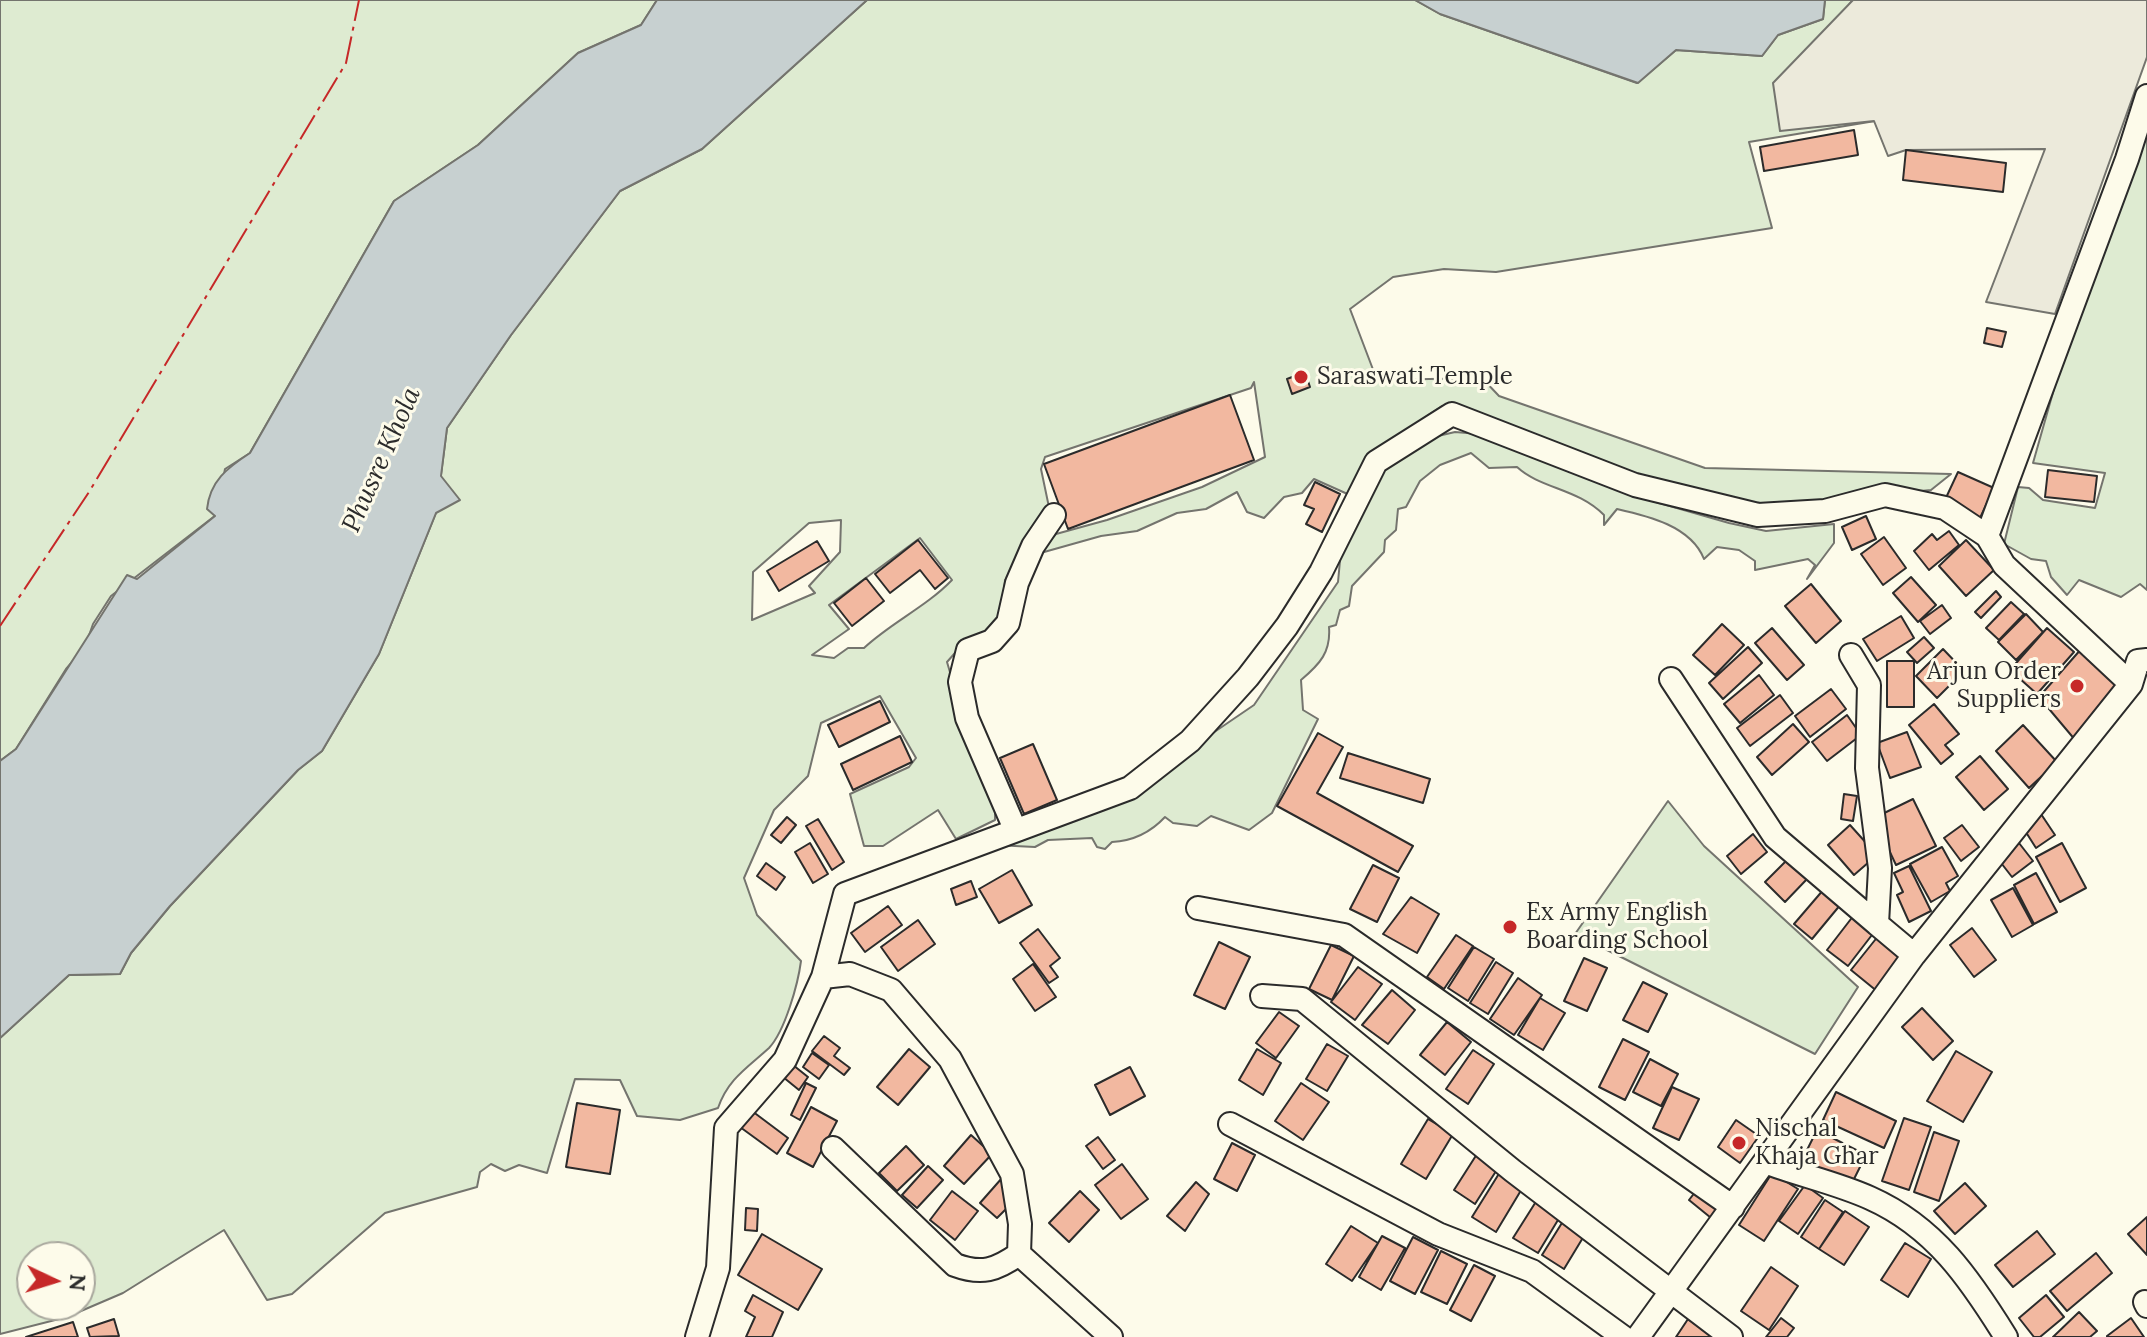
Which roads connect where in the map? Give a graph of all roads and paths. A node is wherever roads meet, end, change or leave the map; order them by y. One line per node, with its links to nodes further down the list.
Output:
1 (2147, 96): 3 (street)
2 (1054, 515): 8 (street)
3 (1987, 536): 7 (street); 8 (street)
4 (1851, 655): 10 (street)
5 (2147, 660): 7 (street)
6 (1671, 679): 10 (street)
7 (2131, 684): 11 (street)
8 (1015, 829): 12 (street)
9 (1198, 908): 17 (street)
10 (1877, 924): 11 (street)
11 (1914, 955): 16 (street)
12 (823, 977): 18 (street); 20 (street)
13 (1262, 996): 19 (street)
14 (1230, 1124): 22 (street)
15 (833, 1148): 18 (street)
16 (1765, 1162): 17 (street); 25 (street)
17 (1733, 1207): 19 (street)
18 (1019, 1254): 21 (street)
19 (1671, 1292): 23 (street); 24 (street)
20 (697, 1337)
21 (1111, 1337)
22 (1623, 1337)
23 (1638, 1337)
24 (1731, 1337)
25 (2006, 1337)

